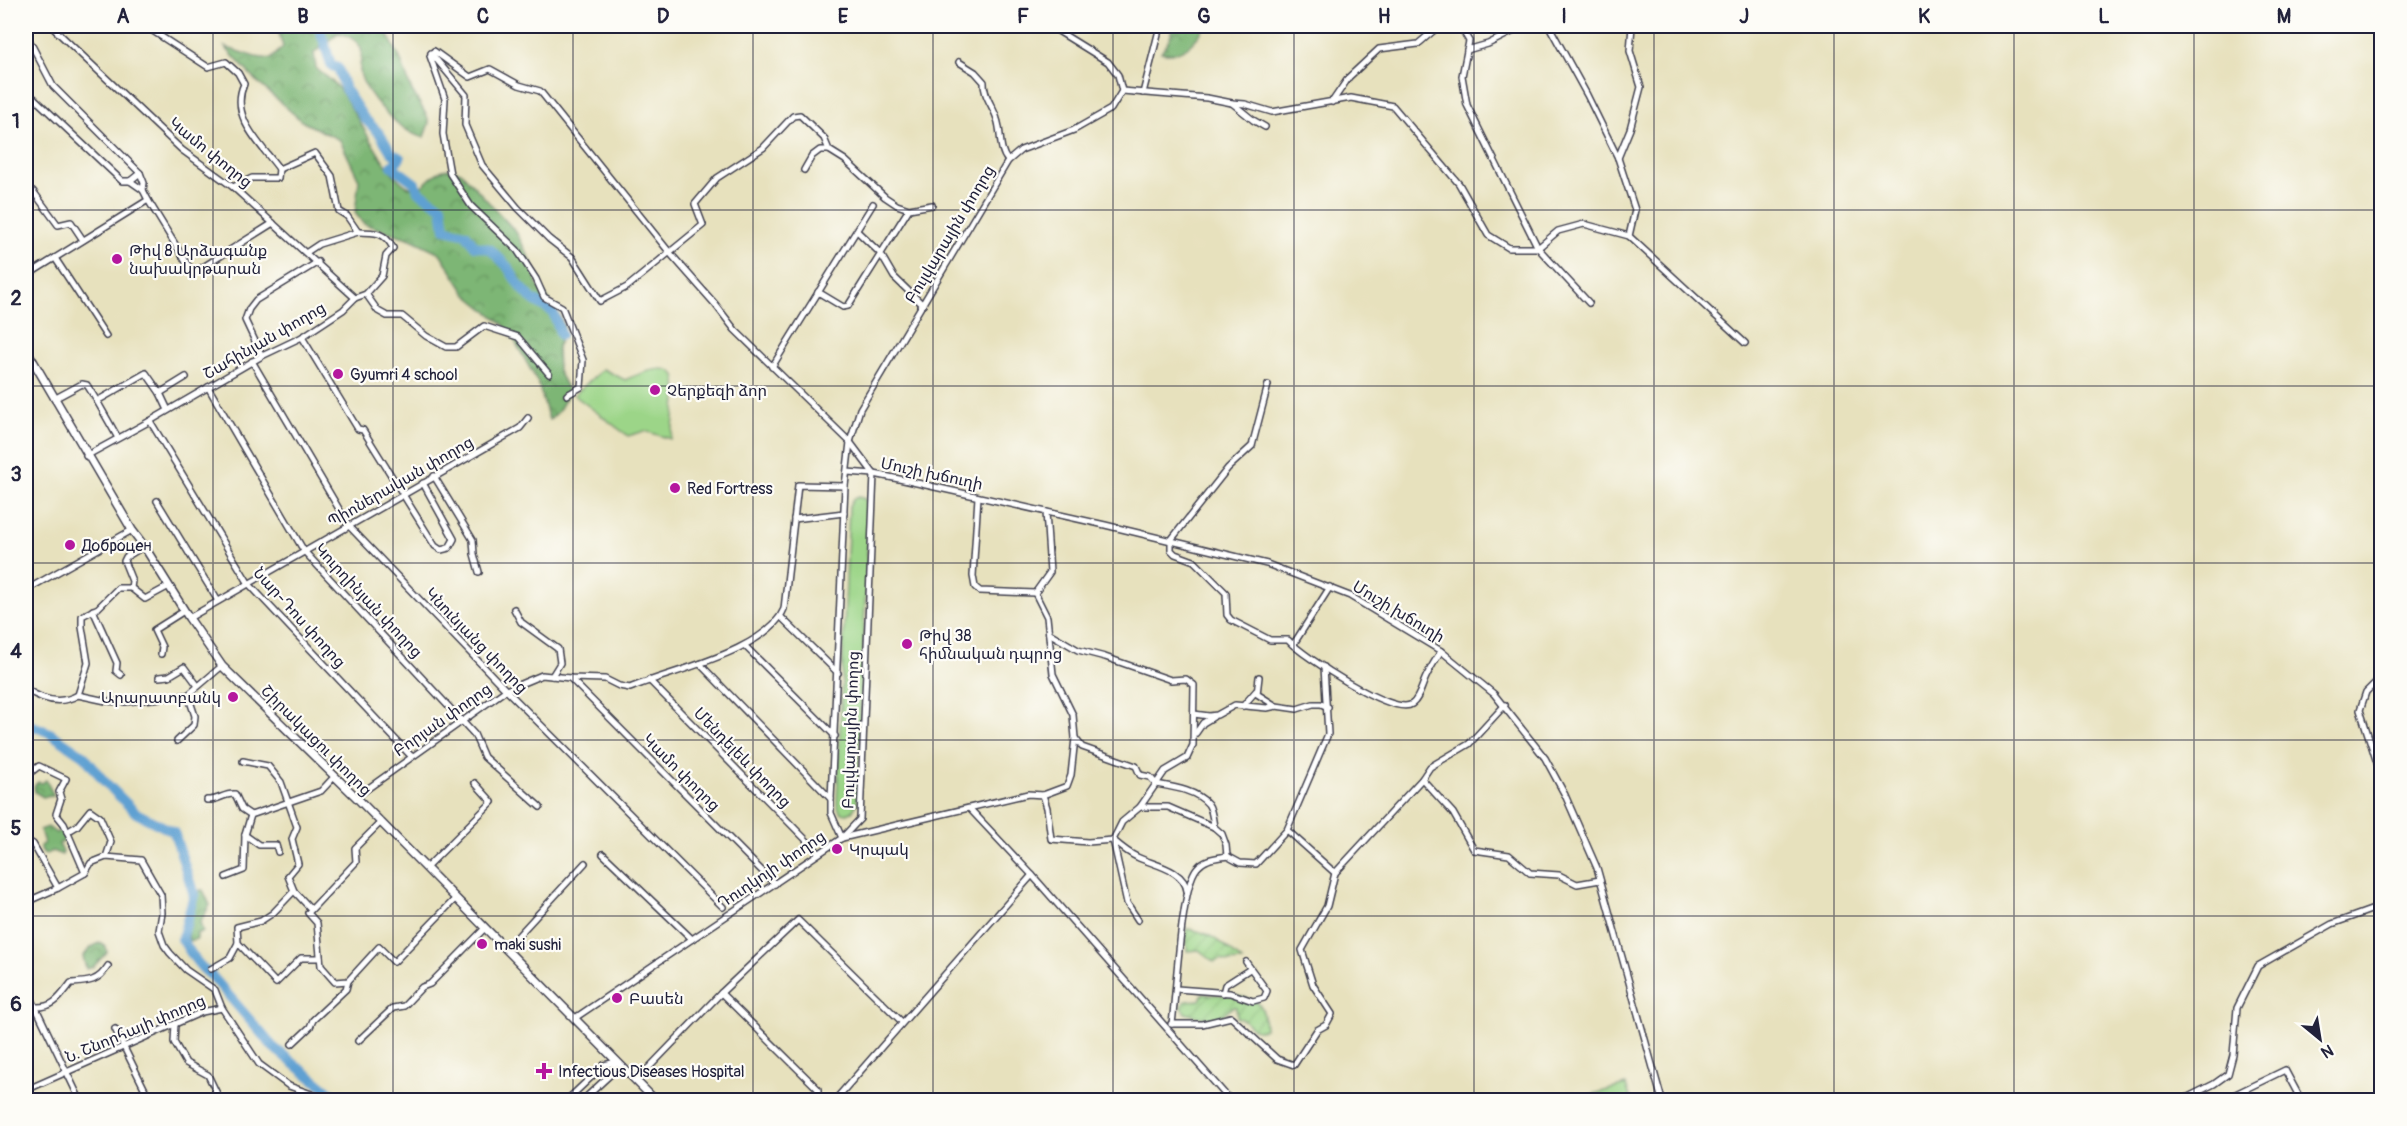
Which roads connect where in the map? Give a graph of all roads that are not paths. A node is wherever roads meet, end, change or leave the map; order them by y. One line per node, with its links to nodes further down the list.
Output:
1 (51, 26): 27 (street, Կամո փողոց)
2 (145, 26): 23 (street)
3 (1050, 26): 14 (street)
4 (1160, 26): 15 (street)
5 (1439, 26): 17 (street)
6 (1460, 26): 11 (street)
7 (1524, 26): 11 (street)
8 (1549, 26): 21 (street)
9 (1632, 26): 21 (street)
10 (26, 34): 25 (street)
11 (1467, 50): 39 (street)
12 (431, 52): 41 (street); 41 (street); 63 (street)
13 (959, 62): 22 (street)
14 (1122, 91): 15 (street); 22 (street, Բուլվարային փողոց)
15 (1143, 93): 18 (street)
16 (34, 98): 26 (street)
17 (1332, 102): 18 (street); 39 (street)
18 (1232, 103): 19 (street)
19 (1265, 127)
20 (829, 150): 24 (street); 33 (street); 41 (street)
21 (1618, 158): 37 (street)
22 (1008, 161): 50 (street, Բուլվարային փողոց)
23 (279, 169): 27 (street); 36 (street)
24 (804, 170)
25 (140, 173): 26 (street); 28 (street)
26 (130, 181): 28 (street)
27 (233, 186): 34 (street, Կամո փողոց)
28 (143, 190): 30 (street)
29 (33, 191): 38 (street)
30 (148, 200): 34 (street); 38 (street)
31 (873, 204): 35 (street)
32 (932, 205): 33 (street)
33 (909, 209): 42 (street)
34 (273, 223): 40 (street, Կամո փողոց)
35 (857, 231): 42 (street); 46 (street)
36 (358, 232): 40 (street); 47 (street)
37 (1629, 236): 39 (street); 53 (street)
38 (83, 240): 43 (street)
39 (1538, 248): 49 (street)
40 (307, 252): 44 (street, Կամո փողոց)
41 (670, 253): 57 (street)
42 (880, 253): 46 (street); 50 (street)
43 (55, 258): 45 (street); 51 (street)
44 (318, 262): 48 (street, Կամո փողոց); 55 (street)
45 (26, 276)
46 (818, 292): 57 (street)
47 (366, 294): 48 (street, Շահինյան փողոց); 58 (street)
48 (356, 298): 52 (street, Շահինյան փողոց)
49 (1589, 303)
50 (923, 305): 70 (street, Բուլվարային փողոց)
51 (106, 336)
52 (302, 337): 55 (street, Շահինյան փողոց); 77 (street)
53 (1745, 343)
54 (26, 350): 64 (main road, Շիրակացու փողոց)
55 (262, 356): 56 (street, Շահինյան փողոց)
56 (252, 361): 61 (street, Շահինյան փողոց); 83 (street, Կնունյանց փողոց)
57 (772, 367): 70 (street)
58 (549, 374)
59 (186, 377): 62 (street)
60 (1268, 385): 85 (street)
61 (208, 387): 66 (street, Շահինյան փողոց); 87 (street, Կուրղինյան փողոց)
62 (160, 393): 65 (street); 66 (street)
63 (567, 395)
64 (54, 399): 65 (street); 71 (main road, Շիրակացու փողոց)
65 (97, 401): 69 (street)
66 (168, 410): 68 (street, Շահինյան փողոց)
67 (528, 418): 74 (street, Պիոներական փողոց)
68 (150, 421): 69 (street, Շահինյան փողոց); 89 (street, Նար-Դոս փողոց)
69 (118, 438): 71 (street, Շահինյան փողոց)
70 (850, 442): 72 (street, Բուլվարային փողոց); 73 (street)
71 (86, 456): 84 (main road, Շիրակացու փողոց)
72 (846, 472): 73 (street, Մուշի խճուղի); 76 (street, Բուլվարային փողոց)
73 (874, 474): 78 (street, Մուշի խճուղի); 156 (street, Բուլվարային փողոց)
74 (434, 476): 75 (street, Պիոներական փողոց); 88 (street)
75 (423, 483): 77 (street, Պիոներական փողոց); 77 (street)
76 (845, 486): 81 (street, Բուլվարային փողոց); 82 (street)
77 (404, 494): 83 (street, Պիոներական փողոց)
78 (978, 497): 80 (street, Մուշի խճուղի); 94 (street)
79 (157, 501): 95 (street)
80 (1046, 512): 85 (street, Մուշի խճուղի); 94 (street)
81 (844, 513): 82 (street); 109 (street, Բուլվարային փողոց)
82 (794, 519): 99 (street)
83 (349, 525): 87 (street, Պիոներական փողոց); 120 (street, Կնունյանց փողոց)
84 (132, 530): 86 (main road, Շիրակացու փողոց); 93 (street)
85 (1171, 540): 91 (street, Մուշի խճուղի); 102 (street)
86 (144, 546): 90 (main road, Շիրակացու փողոց); 92 (street)
87 (304, 551): 89 (street, Պիոներական փողոց); 129 (street, Կուրղինյան փողոց)
88 (479, 572)
89 (249, 584): 95 (street, Պիոներական փողոց); 134 (street, Նար-Դոս փողոց)
90 (169, 586): 92 (street); 98 (main road, Շիրակացու փողոց)
91 (1329, 587): 102 (street); 104 (street, Մուշի խճուղի)
92 (131, 588): 97 (street)
93 (26, 590)
94 (1035, 593): 101 (street)
95 (218, 602): 100 (street, Պիոներական փողոց)
96 (514, 609): 111 (street)
97 (93, 610): 110 (street); 122 (street)
98 (184, 611): 100 (main road, Շիրակացու փողոց); 105 (street)
99 (781, 617): 103 (street, Բորյան փողոց); 109 (street)
100 (189, 618): 107 (main road, Շիրակացու փողոց)
101 (1049, 633): 127 (street); 132 (street)
102 (1293, 645): 108 (street)
103 (746, 646): 106 (street, Բորյան փողոց); 131 (street)
104 (1441, 651): 108 (street); 123 (street, Մուշի խճուղի)
105 (161, 654)
106 (700, 664): 116 (street, Բորյան փողոց); 144 (street)
107 (222, 666): 117 (street); 137 (main road, Շիրակացու փողոց)
108 (1324, 667): 126 (street)
109 (838, 673): 131 (street, Բուլվարային փողոց)
110 (121, 675)
111 (552, 676): 115 (street, Բորյան փողոց); 120 (street, Բորյան փողոց)
112 (2382, 676): 138 (street)
113 (159, 677): 117 (street)
114 (1258, 677): 119 (street)
115 (570, 678): 116 (street, Բորյան փողոց); 171 (street, Կամո փողոց)
116 (649, 680): 161 (street, Մենդելեև փողոց)
117 (198, 686): 121 (street)
118 (26, 689): 122 (street)
119 (1256, 689): 124 (street); 125 (street)
120 (506, 690): 129 (street, Բորյան փողոց); 178 (street, Կնունյանց փողոց)
121 (188, 694): 122 (street); 133 (street)
122 (78, 695)
123 (1505, 705): 139 (street); 170 (street, Մուշի խճուղի)
124 (1243, 706): 125 (street); 128 (street)
125 (1276, 706): 126 (street)
126 (1328, 707): 153 (street)
127 (1194, 714): 128 (street); 130 (street)
128 (1217, 715): 130 (street)
129 (462, 721): 134 (street, Բորյան փողոց); 147 (street, Կուրղինյան փողոց)
130 (1194, 735): 141 (street)
131 (835, 736): 144 (street, Բուլվարային փողոց)
132 (1075, 738): 141 (street); 142 (street)
133 (177, 741)
134 (411, 756): 143 (street, Բորյան փողոց)
135 (243, 761): 146 (street)
136 (26, 776): 154 (street)
137 (335, 776): 143 (main road, Շիրակացու փողոց); 146 (street)
138 (2382, 778)
139 (1422, 779): 167 (street); 170 (street)
140 (475, 783): 165 (street)
141 (1156, 784): 148 (street); 152 (street)
142 (1043, 795): 149 (street, Դուդկոյի փողոց); 158 (street)
143 (356, 797): 151 (main road, Շիրակացու փողոց)
144 (831, 799): 156 (street, Բուլվարային փողոց)
145 (207, 800): 150 (street)
146 (288, 803): 150 (street); 173 (street)
147 (540, 807)
148 (1140, 807): 152 (street); 158 (street)
149 (970, 809): 156 (street, Դուդկոյի փողոց); 168 (street)
150 (251, 814): 155 (street)
151 (381, 822): 165 (main road, Շիրակացու փողոց); 179 (street)
152 (1214, 827): 162 (street)
153 (1287, 830): 162 (street); 167 (street)
154 (68, 832): 163 (street); 166 (street)
155 (245, 835): 159 (street); 169 (street)
156 (842, 838): 161 (street, Դուդկոյի փողոց)
157 (26, 840): 172 (street)
158 (1113, 840): 174 (street); 180 (street)
159 (279, 852)
160 (603, 854): 182 (street)
161 (819, 854): 171 (street, Դուդկոյի փողոց)
162 (1227, 856): 174 (street)
163 (106, 857): 166 (street); 196 (street)
164 (585, 863): 184 (street)
165 (426, 868): 175 (main road, Շիրակացու փողոց)
166 (85, 873): 172 (street)
167 (1335, 873): 201 (street)
168 (1032, 875): 198 (street); 200 (street)
169 (226, 877)
170 (1600, 880): 221 (street, Մուշի խճուղի)
171 (775, 884): 182 (street, Դուդկոյի փողոց)
172 (58, 888): 176 (street)
173 (294, 891): 179 (street); 183 (street)
174 (1187, 893): 192 (street)
175 (456, 898): 181 (main road, Շիրակացու փողոց); 190 (street)
176 (26, 902)
177 (2382, 906): 210 (street)
178 (723, 907)
179 (311, 909): 185 (street)
180 (1138, 920)
181 (485, 928): 184 (main road, Շիրակացու փողոց); 203 (street)
182 (692, 939): 197 (street, Դուդկոյի փողոց)
183 (238, 944): 185 (street); 188 (street)
184 (506, 949): 197 (main road, Շիրակացու փողոց)
185 (320, 958): 190 (street)
186 (1246, 962): 189 (street)
187 (108, 966): 195 (street)
188 (211, 969)
189 (1250, 969): 194 (street); 194 (street)
190 (348, 981): 204 (street)
191 (26, 987): 195 (street)
192 (1177, 989): 194 (street); 201 (street)
193 (721, 993): 198 (street); 208 (street); 218 (street)
194 (1223, 993)
195 (35, 1007): 207 (street)
196 (222, 1008): 199 (street, Ն. Շնորհալի փողոց); 214 (street)
197 (574, 1018): 206 (main road, Շիրակացու փողոց)
198 (902, 1022): 219 (street)
199 (175, 1024): 205 (street, Ն. Շնորհալի փողոց); 213 (street)
200 (1164, 1024): 201 (street); 220 (street)
201 (1172, 1024)
202 (115, 1029): 205 (street)
203 (358, 1041)
204 (292, 1044)
205 (124, 1046): 207 (street, Ն. Շնորհալի փողոց); 212 (street)
206 (616, 1062): 208 (main road, Շիրակացու փողոց); 215 (street); 216 (street)
207 (66, 1072): 209 (street, Ն. Շնորհալի փողոց); 211 (street)
208 (636, 1081): 217 (main road, Շիրակացու փողոց)
209 (26, 1090)
210 (2200, 1091): 222 (street); 223 (street)
211 (80, 1101)
212 (150, 1101)
213 (220, 1101)
214 (322, 1101)
215 (567, 1101)
216 (584, 1101)
217 (654, 1101)
218 (818, 1101)
219 (835, 1101)
220 (1230, 1101)
221 (1662, 1101)
222 (2182, 1101)
223 (2198, 1101)
224 (2223, 1101): 225 (street)
225 (2301, 1101)

